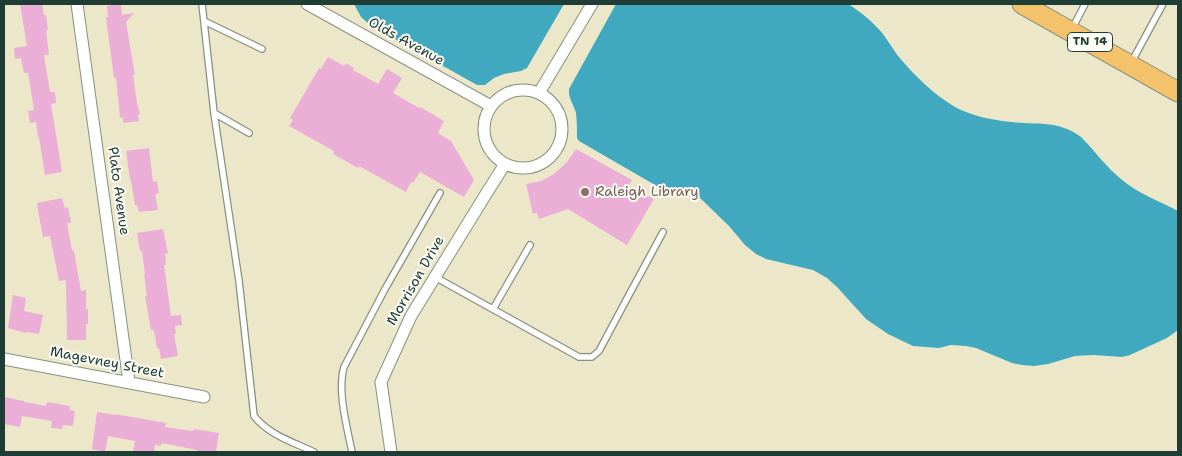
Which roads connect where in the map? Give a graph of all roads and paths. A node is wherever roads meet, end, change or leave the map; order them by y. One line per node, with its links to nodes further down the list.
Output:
1 (77, 4): 26 (street, Plato Avenue)
2 (202, 4): 8 (lane)
3 (307, 4): 16 (street, Olds Avenue)
4 (592, 4): 15 (street)
5 (1022, 4): 9 (main road, TN 14)
6 (1085, 4): 9 (lane)
7 (1163, 4): 11 (lane)
8 (204, 21): 10 (lane); 17 (lane)
9 (1070, 31): 11 (main road, TN 14)
10 (262, 49)
11 (1130, 65): 13 (main road, TN 14)
12 (1178, 77): 13 (main road)
13 (1157, 80): 14 (main road, TN 14)
14 (1178, 92)
15 (539, 93): 16 (street); 19 (street)
16 (491, 106): 19 (street)
17 (214, 113): 18 (lane); 28 (lane)
18 (249, 133)
19 (505, 164): 23 (street, Morrison Drive)
20 (440, 193): 29 (lane)
21 (663, 232): 24 (lane)
22 (530, 245): 24 (lane)
23 (435, 277): 24 (lane); 30 (street, Morrison Drive)
24 (492, 309)
25 (4, 359): 26 (street, Magevney Street)
26 (129, 382): 27 (street, Magevney Street)
27 (204, 397)
28 (314, 452)
29 (352, 452)
30 (391, 452)

